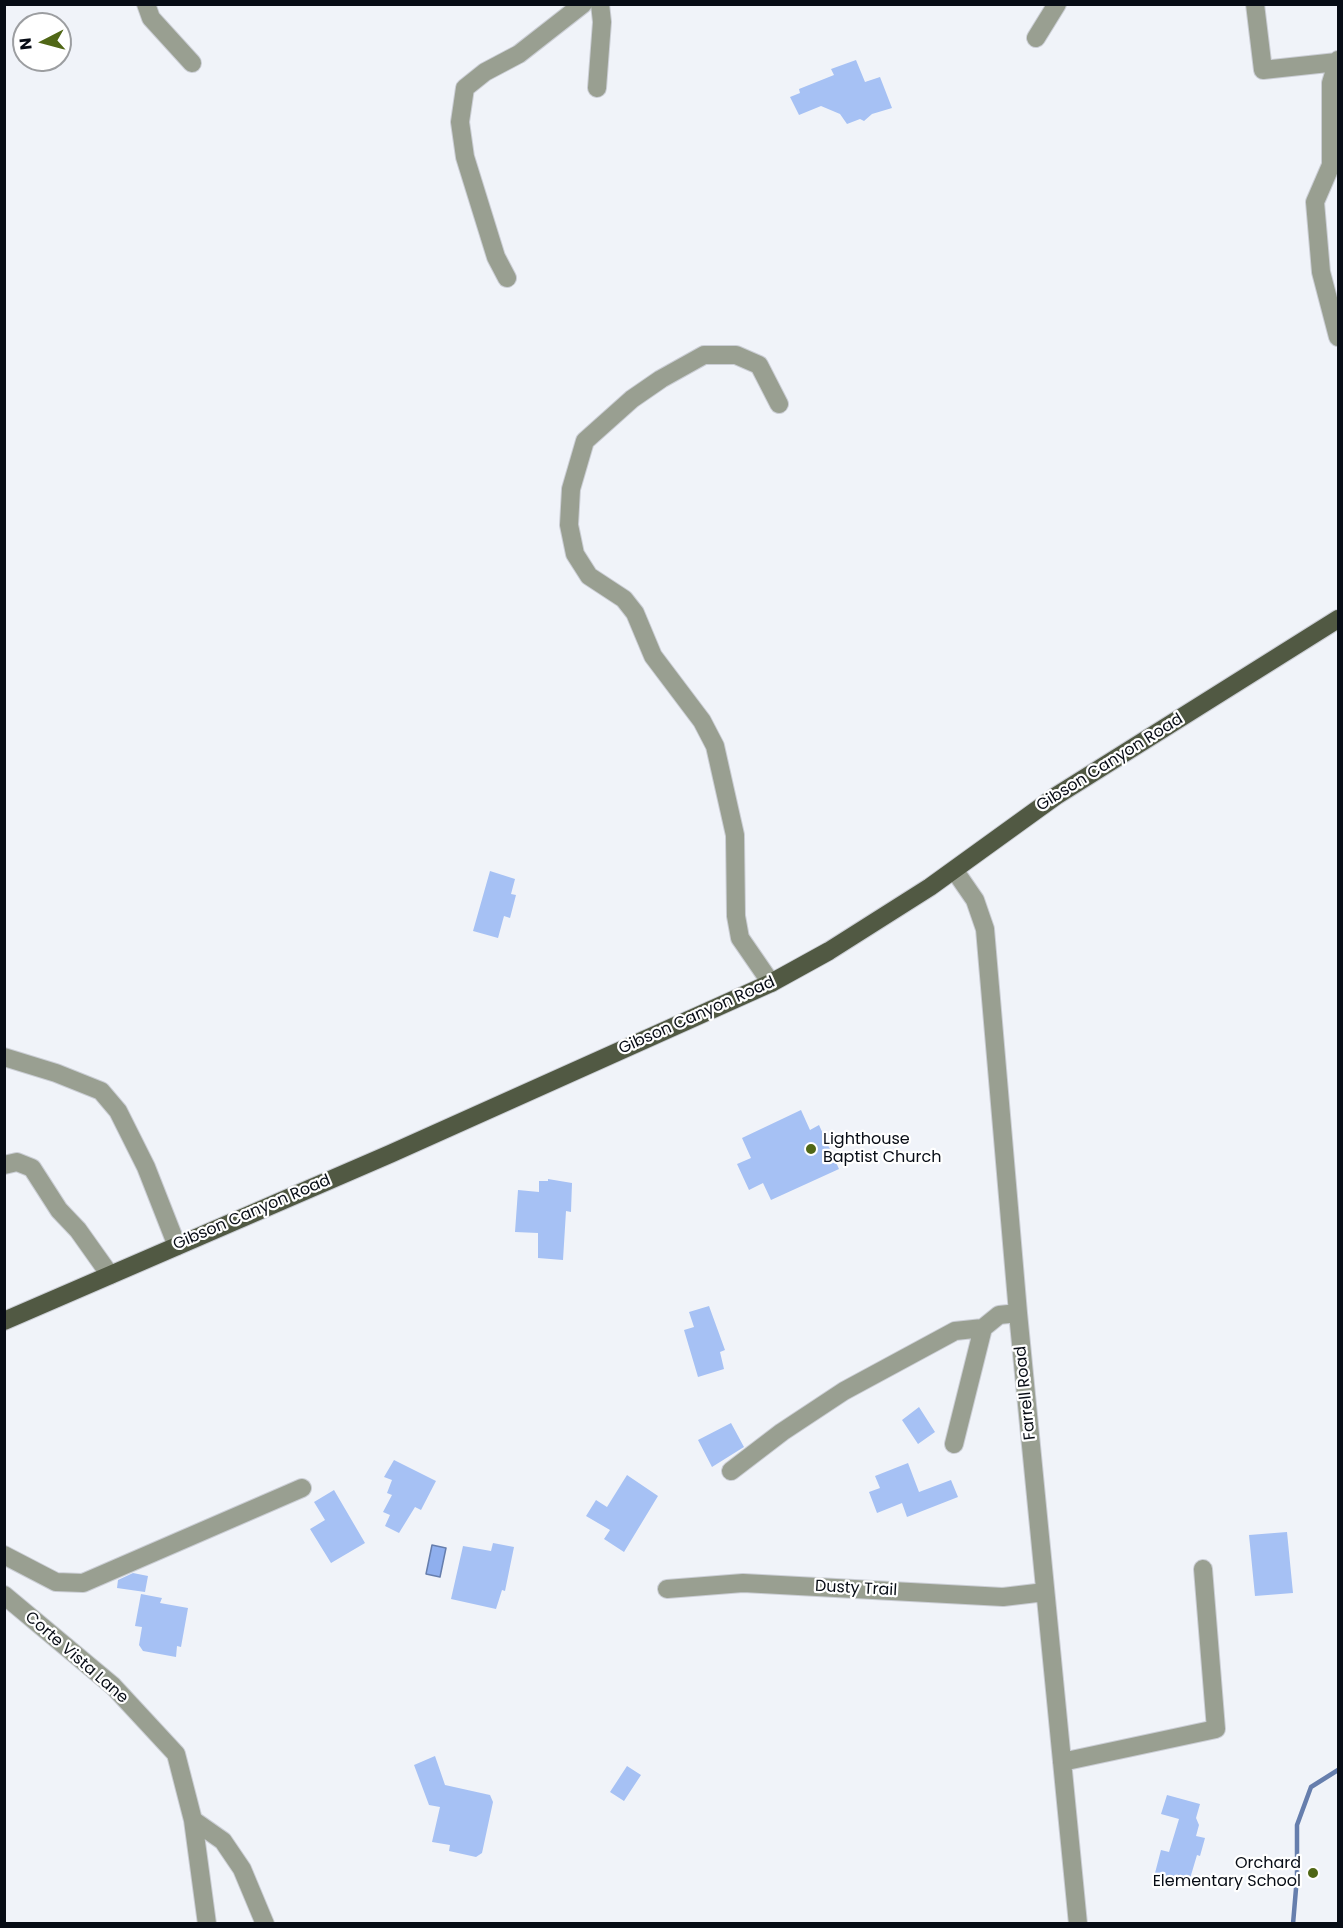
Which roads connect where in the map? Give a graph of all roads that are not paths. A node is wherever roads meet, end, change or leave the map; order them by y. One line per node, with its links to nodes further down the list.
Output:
1 (146, 4): 8 (street)
2 (583, 4): 10 (street)
3 (600, 4): 9 (street)
4 (1057, 4): 6 (street)
5 (1255, 4): 7 (street)
6 (1036, 38)
7 (1338, 61): 11 (street)
8 (192, 63)
9 (597, 88)
10 (507, 278)
11 (1338, 337)
12 (778, 404): 15 (street)
13 (1338, 619): 14 (main road, Gibson Canyon Road)
14 (955, 871): 15 (main road, Gibson Canyon Road); 20 (street, Farrell Road)
15 (771, 983): 18 (main road, Gibson Canyon Road)
16 (4, 1058): 18 (street)
17 (4, 1165): 19 (street)
18 (177, 1246): 19 (main road, Gibson Canyon Road)
19 (110, 1275): 21 (main road, Gibson Canyon Road)
20 (1018, 1313): 22 (street); 29 (street, Farrell Road)
21 (4, 1321)
22 (983, 1328): 23 (street); 24 (street)
23 (954, 1444)
24 (731, 1471)
25 (302, 1488): 26 (street)
26 (4, 1555)
27 (1203, 1569): 31 (street)
28 (667, 1589): 29 (street, Dusty Trail)
29 (1045, 1592): 31 (street, Farrell Road)
30 (4, 1595): 32 (street, Corte Vista Lane)
31 (1062, 1762): 35 (street, Farrell Road)
32 (193, 1820): 33 (street, Corte Vista Lane); 34 (street)
33 (207, 1923)
34 (265, 1923)
35 (1078, 1923)

